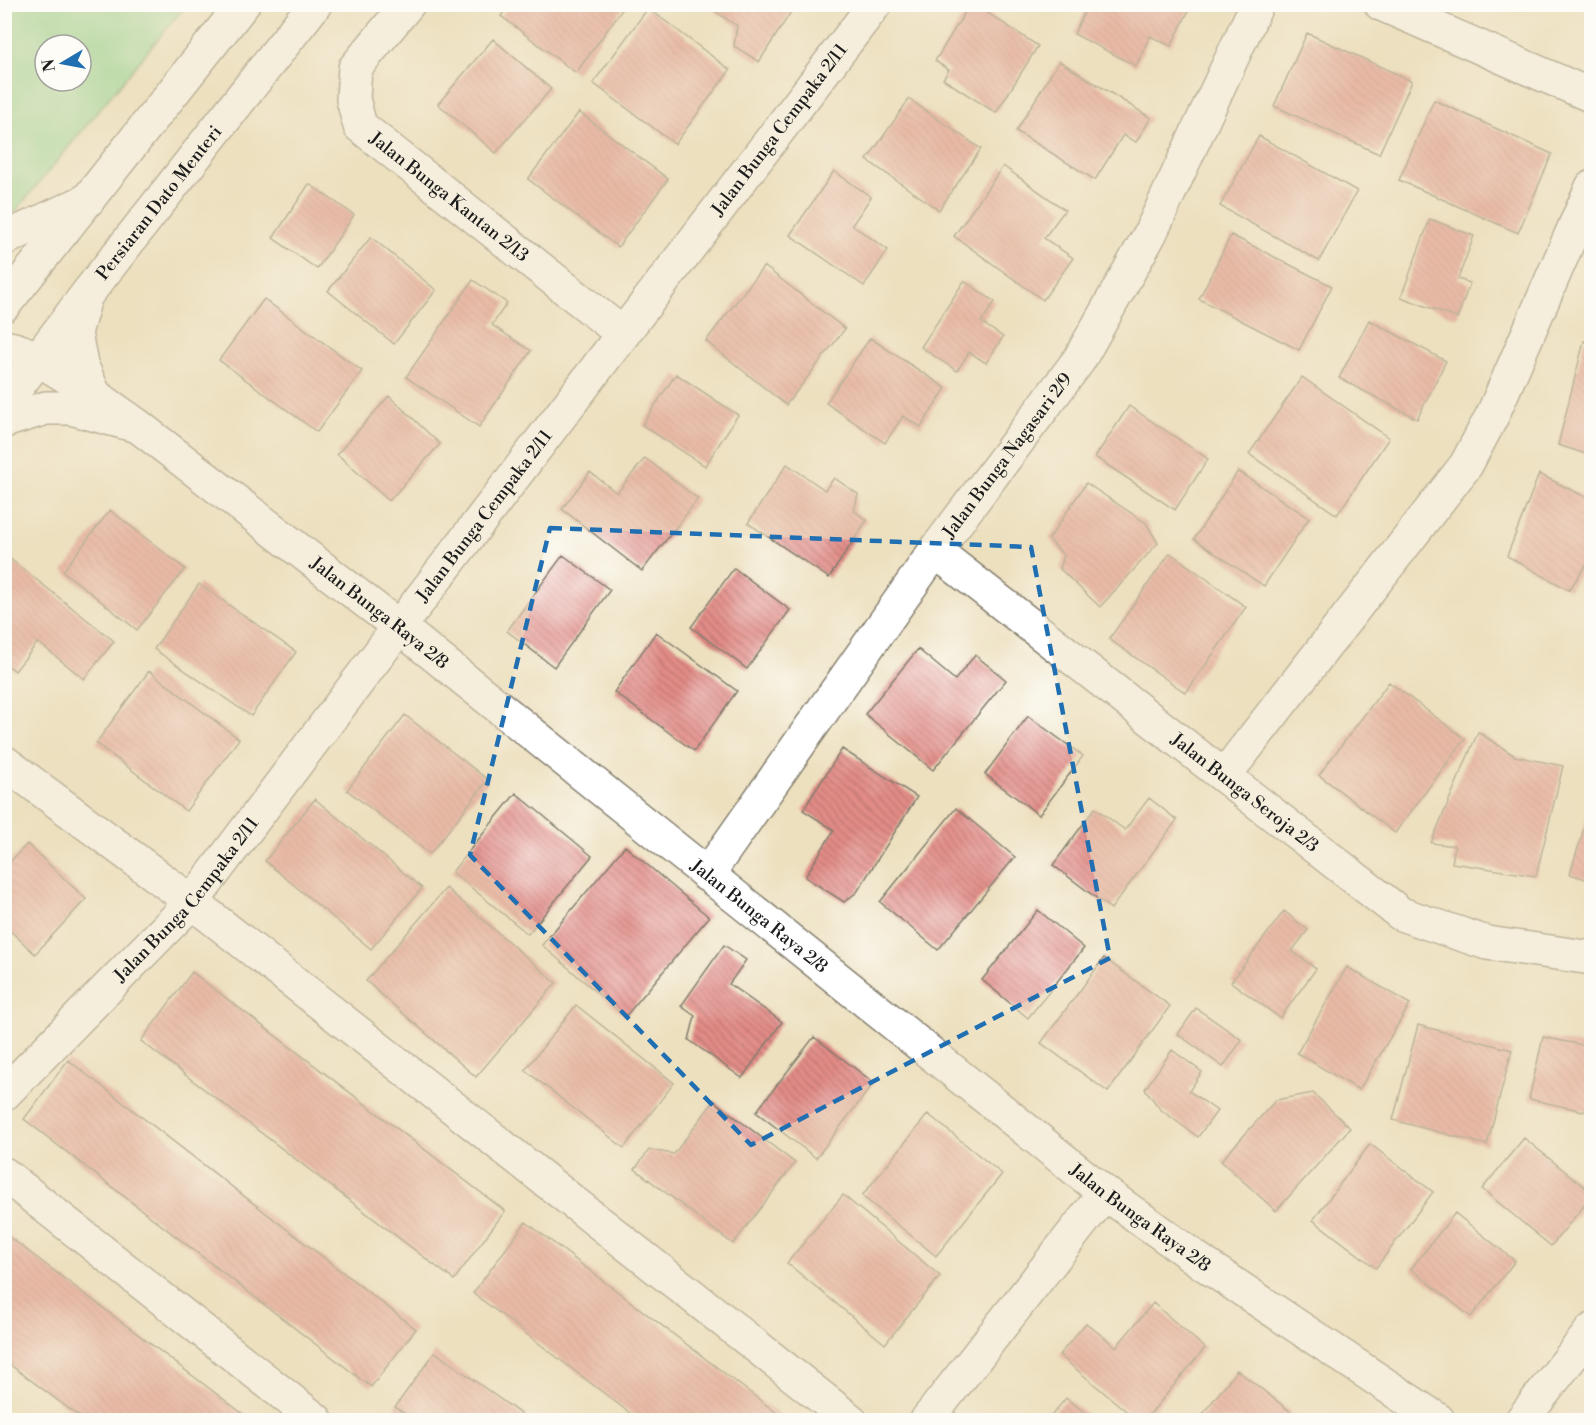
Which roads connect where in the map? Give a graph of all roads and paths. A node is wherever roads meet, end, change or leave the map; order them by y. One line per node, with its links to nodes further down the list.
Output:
1 (243, 4): 9 (street)
2 (315, 4): 11 (street, Persiaran Dato Menteri)
3 (408, 4): 13 (street, Jalan Bunga Kantan 2/13)
4 (874, 4): 13 (street, Jalan Bunga Cempaka 2/11)
5 (1257, 4): 20 (street, Jalan Bunga Nagasari 2/9)
6 (1381, 4): 7 (street)
7 (1592, 96)
8 (1592, 187): 23 (street)
9 (88, 200): 10 (street); 12 (street)
10 (4, 239)
11 (87, 294): 15 (street, Persiaran Dato Menteri); 16 (street)
12 (4, 305)
13 (623, 334): 21 (street, Jalan Bunga Cempaka 2/11)
14 (4, 348): 15 (street, Jalan Bunga Raya 2/8)
15 (38, 360): 16 (street, Jalan Bunga Raya 2/8); 17 (street, Persiaran Dato Menteri)
16 (94, 394): 19 (street, Jalan Bunga Raya 2/8)
17 (4, 404)
18 (4, 421): 19 (street)
19 (138, 426): 21 (street, Jalan Bunga Raya 2/8)
20 (935, 551): 23 (street, Jalan Bunga Seroja 2/3); 24 (street, Jalan Bunga Nagasari 2/9)
21 (399, 627): 24 (street, Jalan Bunga Raya 2/8); 25 (street, Jalan Bunga Cempaka 2/11)
22 (4, 762): 25 (street)
23 (1224, 776): 26 (street, Jalan Bunga Seroja 2/3)
24 (706, 875): 29 (street, Jalan Bunga Raya 2/8)
25 (192, 902): 27 (street, Jalan Bunga Cempaka 2/11); 32 (street)
26 (1592, 958)
27 (4, 1094)
28 (4, 1174): 31 (street)
29 (1105, 1193): 33 (street); 34 (street, Jalan Bunga Raya 2/8)
30 (1592, 1330): 35 (street)
31 (316, 1420)
32 (850, 1420)
33 (927, 1420)
34 (1438, 1420)
35 (1522, 1420)

